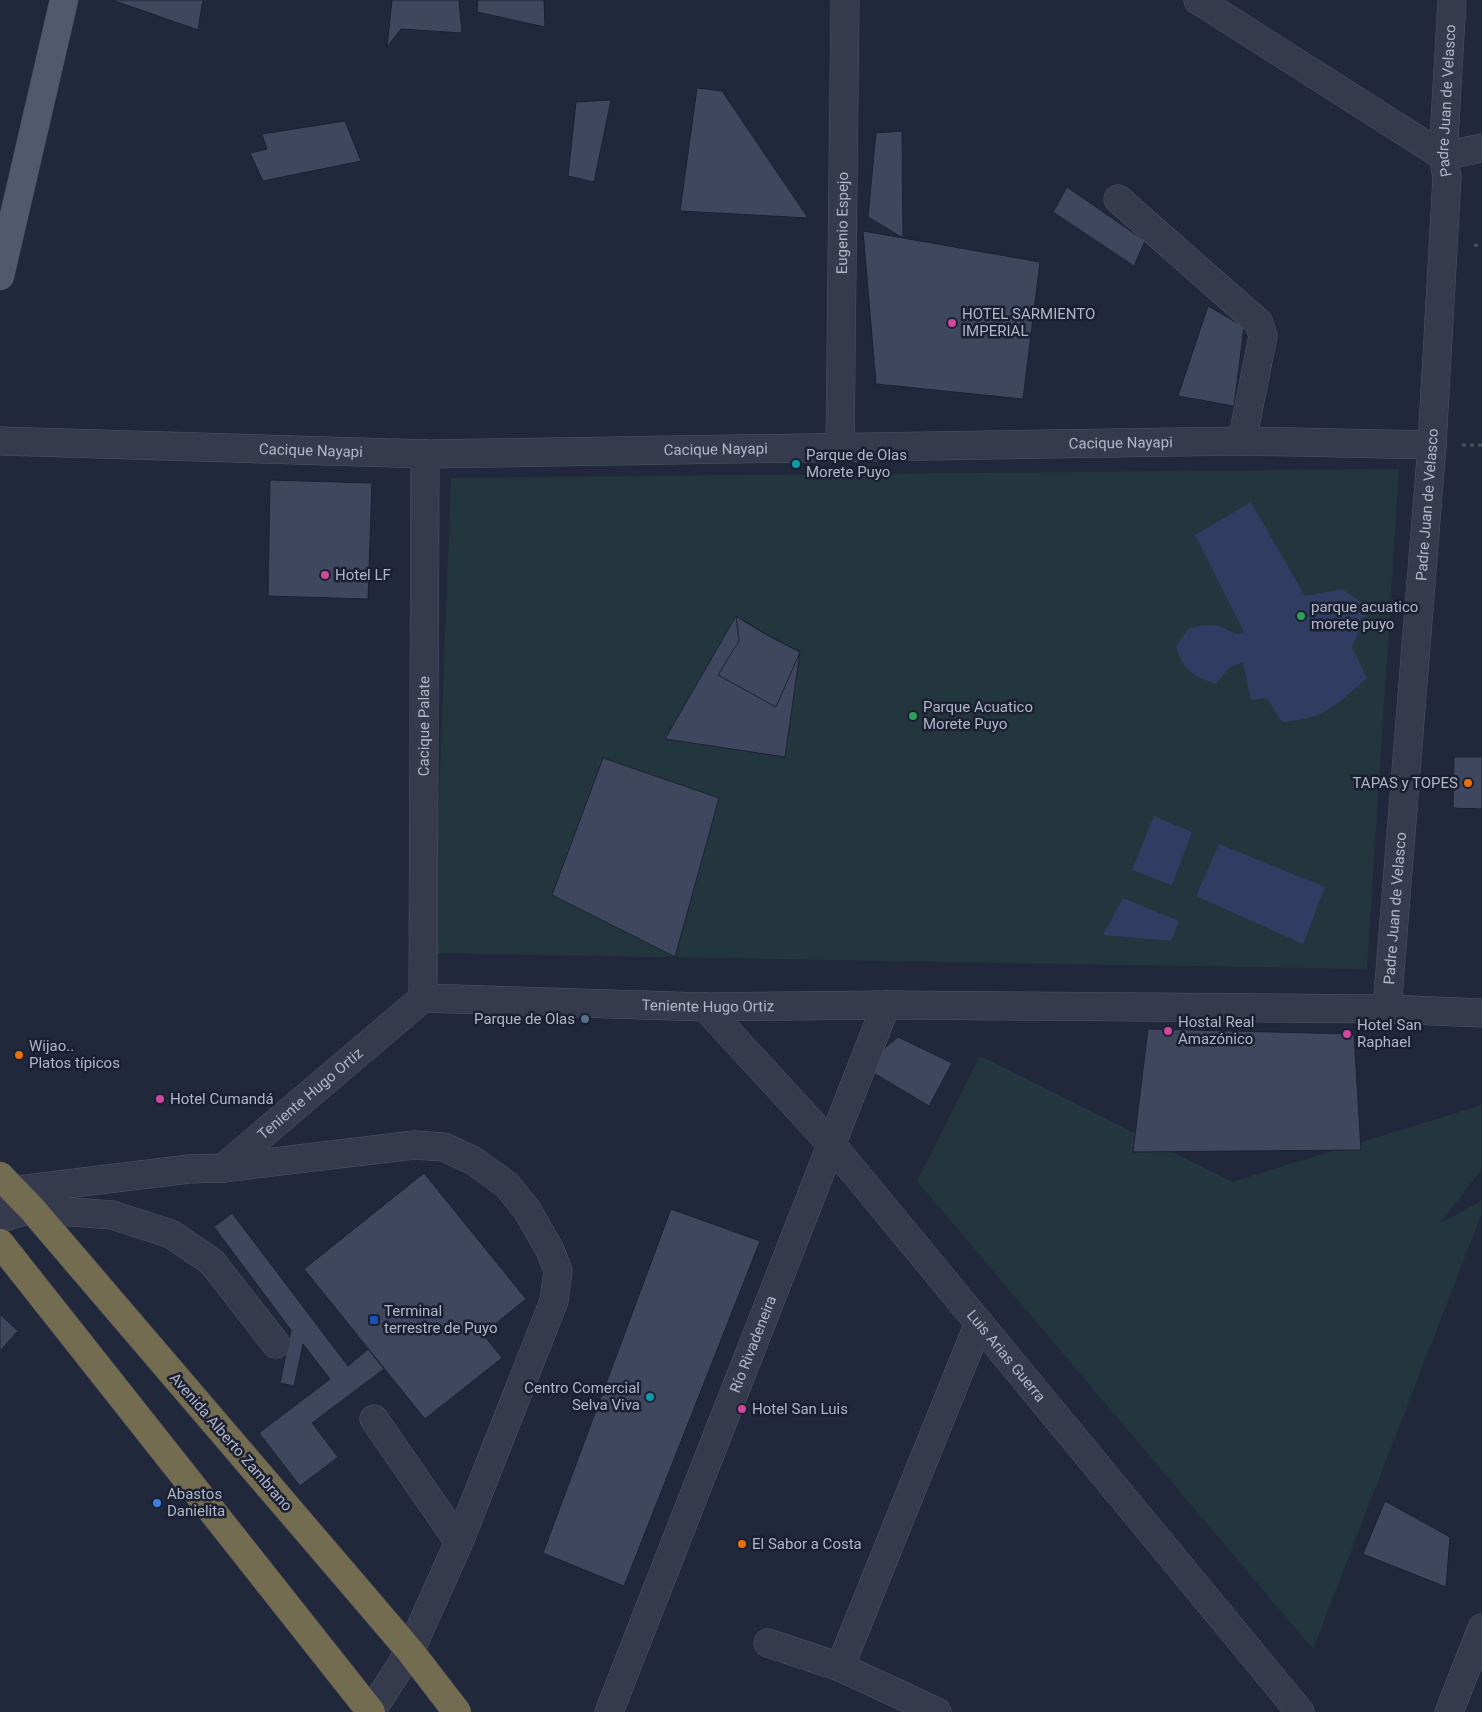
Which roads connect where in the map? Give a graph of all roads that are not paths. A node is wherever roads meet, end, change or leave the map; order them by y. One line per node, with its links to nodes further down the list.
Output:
1 (64, 0): 8 (main road)
2 (845, 0): 12 (street, Eugenio Espejo)
3 (1198, 0): 6 (street)
4 (1452, 0): 6 (street, Padre Juan de Velasco)
5 (1482, 148): 6 (street)
6 (1443, 156): 11 (street, Padre Juan de Velasco)
7 (1118, 199): 10 (street)
8 (0, 276)
9 (0, 441): 13 (street, Cacique Nayapi)
10 (1242, 441): 11 (street, Cacique Nayapi); 12 (street, Cacique Nayapi)
11 (1432, 444): 17 (street, Padre Juan de Velasco)
12 (840, 447): 13 (street, Cacique Nayapi)
13 (425, 454): 14 (street, Cacique Palate)
14 (423, 998): 16 (street, Teniente Hugo Ortiz); 20 (street, Teniente Hugo Ortiz)
15 (886, 1005): 16 (street, Teniente Hugo Ortiz); 17 (street, Teniente Hugo Ortiz); 19 (street, Río Rivadeneira)
16 (705, 1007): 19 (street, Luis Arias Guerra)
17 (1387, 1008): 18 (street, Teniente Hugo Ortiz)
18 (1482, 1013)
19 (832, 1144): 25 (street, Luis Arias Guerra); 35 (street, Río Rivadeneira)
20 (223, 1168): 21 (street); 28 (street)
21 (4, 1186): 22 (highway, Avenida Alberto Zambrano)
22 (32, 1209): 23 (street); 26 (street); 31 (highway, Avenida Alberto Zambrano)
23 (0, 1218)
24 (0, 1243): 33 (highway)
25 (979, 1322): 32 (street); 37 (street, Luis Arias Guerra)
26 (276, 1344)
27 (374, 1419): 28 (street)
28 (459, 1542): 31 (street)
29 (1482, 1628): 38 (street)
30 (768, 1643): 32 (street)
31 (410, 1651): 33 (street); 34 (highway, Avenida Alberto Zambrano)
32 (840, 1668): 36 (street)
33 (371, 1712)
34 (457, 1712)
35 (609, 1712)
36 (937, 1712)
37 (1300, 1712)
38 (1448, 1712)

